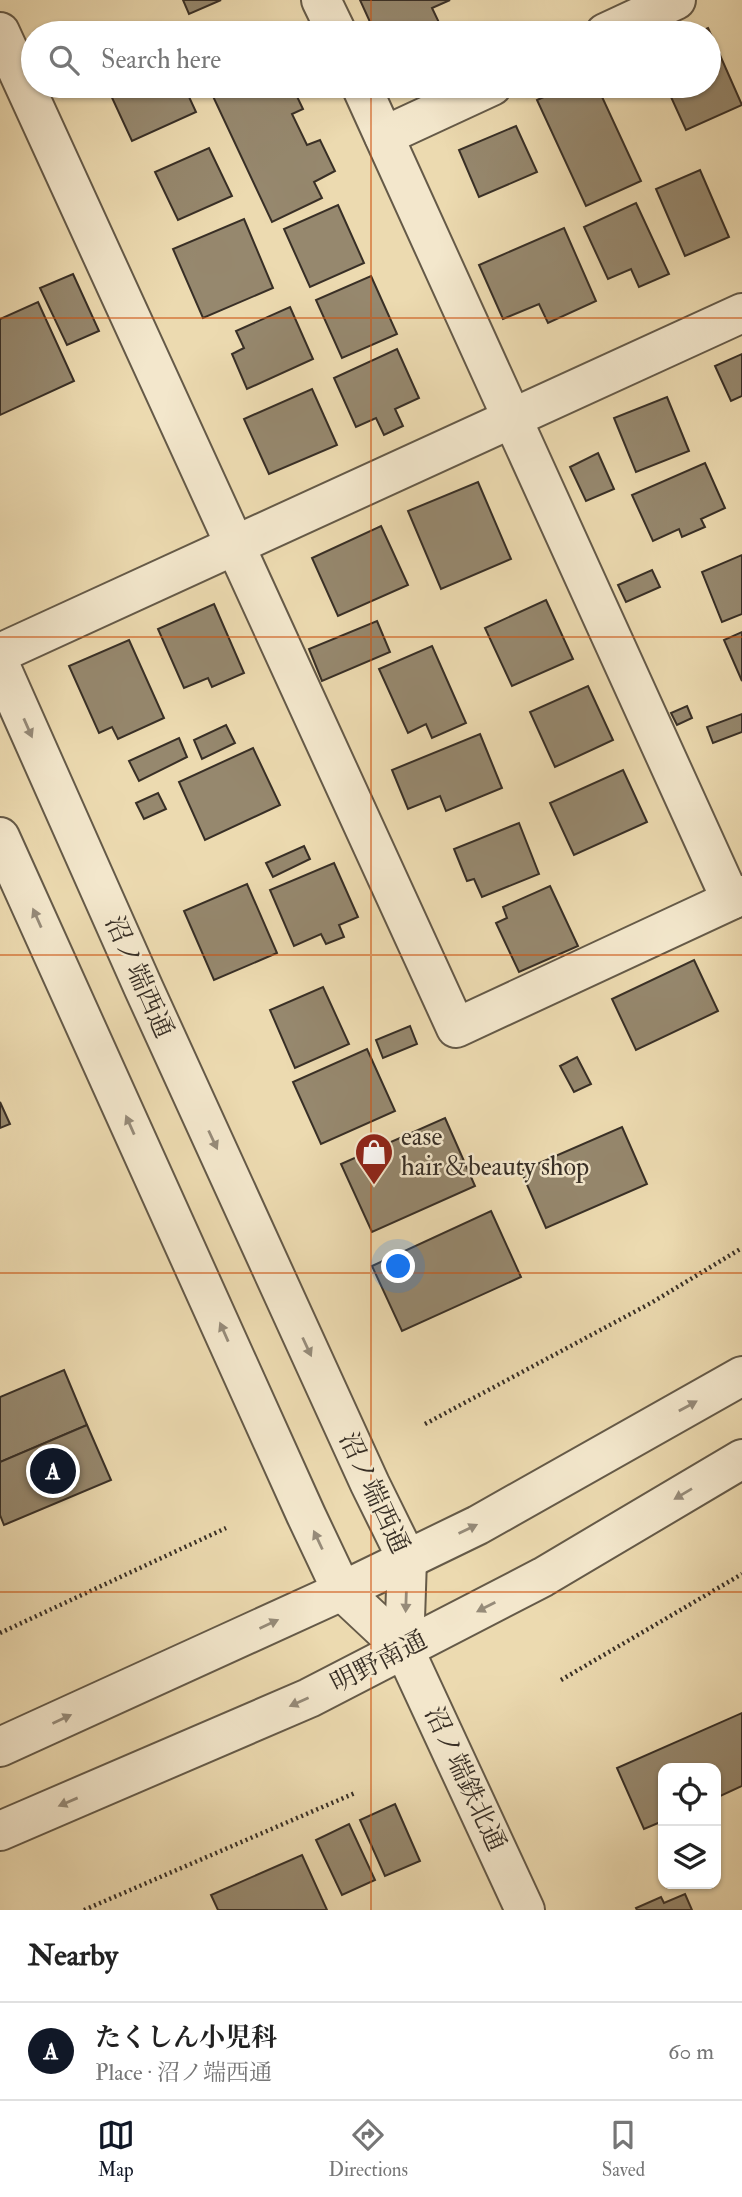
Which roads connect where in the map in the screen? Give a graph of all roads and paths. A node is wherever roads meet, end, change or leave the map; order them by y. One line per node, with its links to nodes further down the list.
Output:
1 (321, 0): 3 (street)
2 (676, 0): 4 (street)
3 (331, 21)
4 (630, 21)
5 (0, 32): 6 (street)
6 (21, 78)
7 (30, 98): 13 (street)
8 (367, 98): 10 (street)
9 (466, 98): 10 (street)
10 (384, 136): 12 (street)
11 (742, 313): 12 (street)
12 (513, 418): 13 (street); 17 (street)
13 (235, 545): 14 (street); 17 (street)
14 (0, 653)
15 (0, 665): 23 (street, 沼ノ端西通, one-way to 23)
16 (0, 836): 25 (street, one-way to 16)
17 (737, 897)
18 (742, 1248): 20 (path)
19 (742, 1376): 23 (street, one-way to 19)
20 (425, 1424)
21 (742, 1459): 27 (street, 明野南通, one-way to 27)
22 (226, 1528): 26 (path)
23 (407, 1559): 25 (street); 27 (street, 沼ノ端西通, one-way to 27)
24 (742, 1574): 28 (path)
25 (342, 1591): 27 (street); 29 (street, one-way to 25)
26 (0, 1633)
27 (404, 1649): 31 (street, 明野南通, one-way to 31); 33 (street, 沼ノ端鉄北通)
28 (561, 1680)
29 (0, 1747)
30 (355, 1793): 32 (path)
31 (0, 1831)
32 (84, 1910)
33 (525, 1910)

